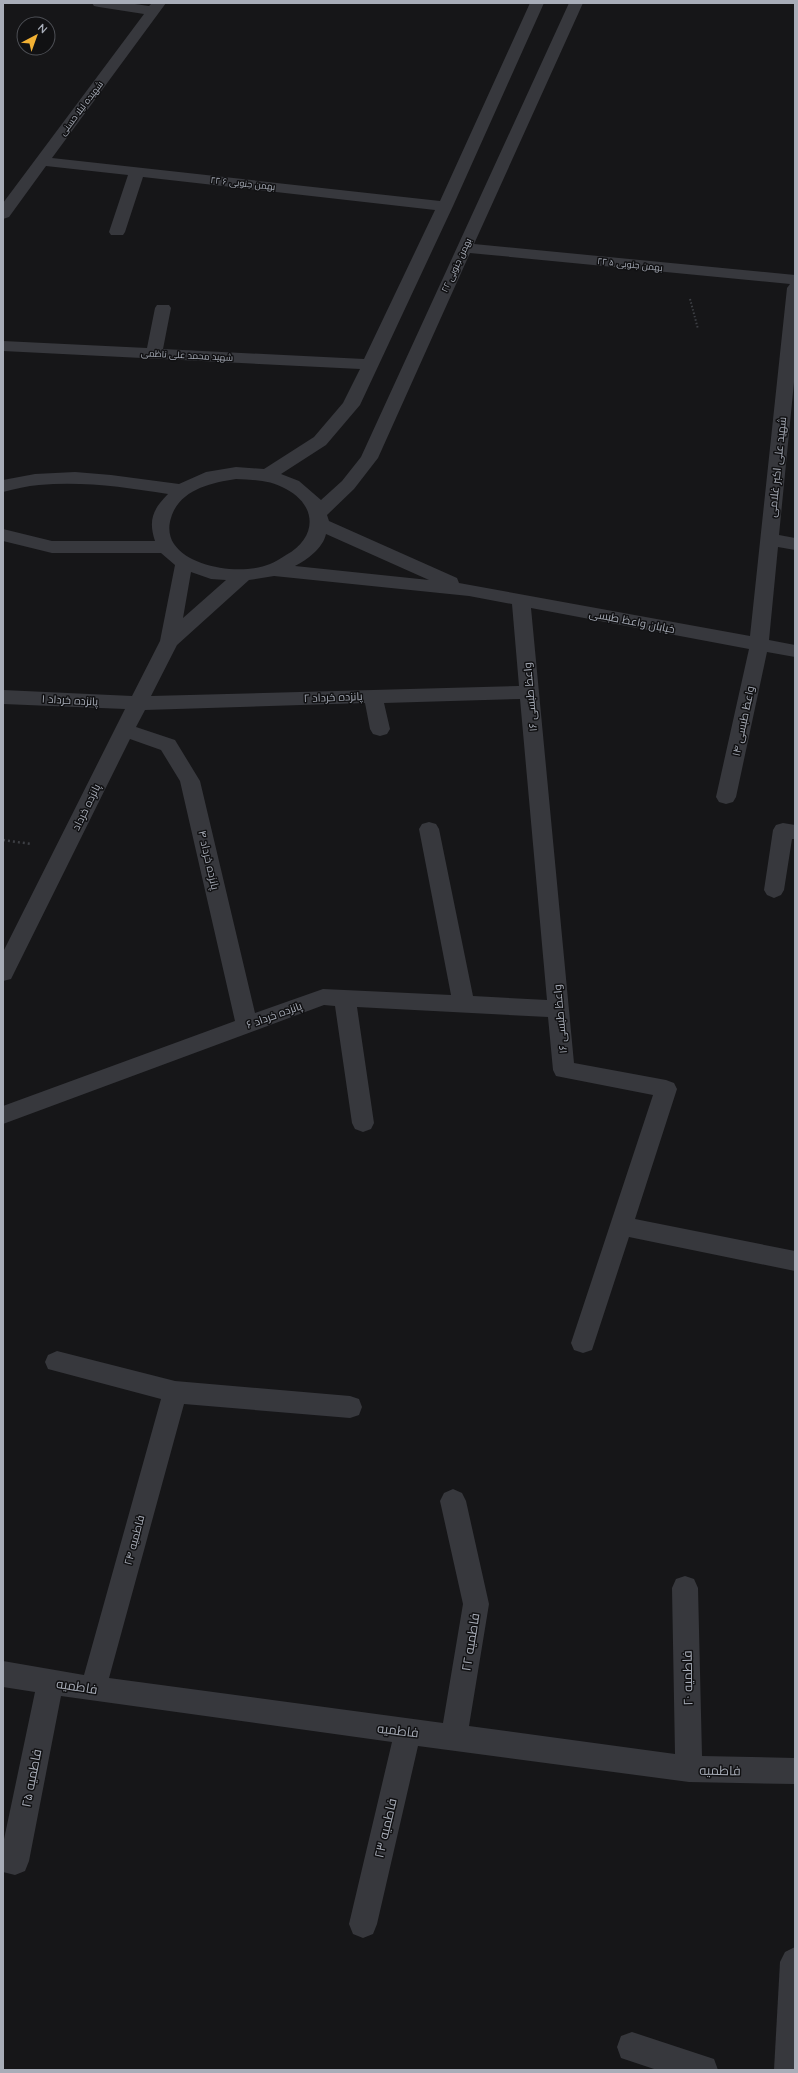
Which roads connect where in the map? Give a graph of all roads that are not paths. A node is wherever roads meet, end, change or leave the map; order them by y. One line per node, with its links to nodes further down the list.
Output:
1 (99, 3): 4 (street)
2 (537, 3): 5 (street, ۲۲ بهمن جنوبی)
3 (576, 3): 5 (street, ۲۲ بهمن جنوبی)
4 (157, 7): 6 (street, شهیده لیلا حسنی)
5 (520, 83): 9 (street, ۲۲ بهمن جنوبی); 12 (street, ۲۲ بهمن جنوبی)
6 (41, 161): 7 (street, ۲۲ بهمن جنوبی ۶); 8 (street, شهیده لیلا حسنی)
7 (137, 171): 9 (street, ۲۲ بهمن جنوبی ۶); 11 (street)
8 (10, 193): 10 (street, شهیده لیلا حسنی)
9 (445, 206): 19 (street, ۲۲ بهمن جنوبی)
10 (3, 214)
11 (117, 232)
12 (464, 248): 13 (street, ۲۲ بهمن جنوبی ۵); 23 (street, ۲۲ بهمن جنوبی)
13 (795, 280)
14 (795, 288): 17 (street, شهید علی اکبر غلامی)
15 (163, 308): 18 (street)
16 (4, 349): 18 (street, شهید محمد علی ناظمی)
17 (792, 351): 25 (street, شهید علی اکبر غلامی)
18 (154, 354): 19 (street, شهید محمد علی ناظمی)
19 (371, 364): 20 (street, ۲۲ بهمن جنوبی)
20 (267, 475): 22 (street); 23 (street)
21 (3, 486): 22 (street)
22 (181, 490): 27 (street)
23 (318, 519): 29 (street); 31 (street)
24 (3, 535): 27 (street)
25 (769, 539): 26 (street); 34 (street, شهید علی اکبر غلامی)
26 (795, 544)
27 (166, 547): 28 (street)
28 (184, 563): 30 (street); 33 (street)
29 (274, 570): 30 (street); 31 (street)
30 (243, 575): 33 (street)
31 (469, 590): 32 (street, خیابان واعظ طبسی)
32 (521, 599): 34 (street, خیابان واعظ طبسی); 36 (street, واعظ طبسی ۱۶)
33 (169, 641): 39 (street, پانزده خرداد)
34 (759, 645): 35 (street, خیابان واعظ طبسی); 42 (street, واعظ طبسی ۱۴)
35 (795, 651)
36 (529, 692): 37 (street, پانزده خرداد ۲); 49 (street, واعظ طبسی ۱۶)
37 (373, 696): 39 (street, پانزده خرداد ۲); 40 (street)
38 (3, 697): 39 (street, پانزده خرداد ۱)
39 (138, 703): 41 (street, پانزده خرداد)
40 (380, 729)
41 (124, 730): 46 (street, پانزده خرداد); 50 (street, پانزده خرداد ۴)
42 (726, 797)
43 (429, 829): 48 (street)
44 (795, 832): 45 (street)
45 (774, 890)
46 (3, 973)
47 (345, 998): 48 (street, پانزده خرداد ۶); 50 (street, پانزده خرداد ۶); 52 (street)
48 (464, 1004): 49 (street, پانزده خرداد ۶)
49 (559, 1009): 53 (street, واعظ طبسی ۱۶)
50 (247, 1025): 51 (street, پانزده خرداد ۶)
51 (3, 1115)
52 (363, 1123)
53 (621, 1226): 54 (street); 55 (street, واعظ طبسی ۱۶)
54 (795, 1261)
55 (583, 1344)
56 (57, 1362): 57 (street)
57 (175, 1392): 58 (street); 63 (street, فاطمیه ۲۴)
58 (350, 1407)
59 (453, 1501): 65 (street, فاطمیه ۲۲)
60 (685, 1588): 66 (street, فاطمیه ۲۰)
61 (3, 1674): 62 (street, فاطمیه)
62 (50, 1682): 63 (street, فاطمیه); 68 (street, فاطمیه ۲۵)
63 (93, 1689): 64 (street, فاطمیه)
64 (408, 1732): 65 (street, فاطمیه); 69 (street, فاطمیه ۲۳)
65 (454, 1737): 66 (street, فاطمیه)
66 (689, 1769): 67 (street, فاطمیه)
67 (795, 1771)
68 (3, 1858)
69 (363, 1924)
70 (795, 1962): 73 (street)
71 (632, 2047): 72 (street)
72 (702, 2070)
73 (789, 2070)

